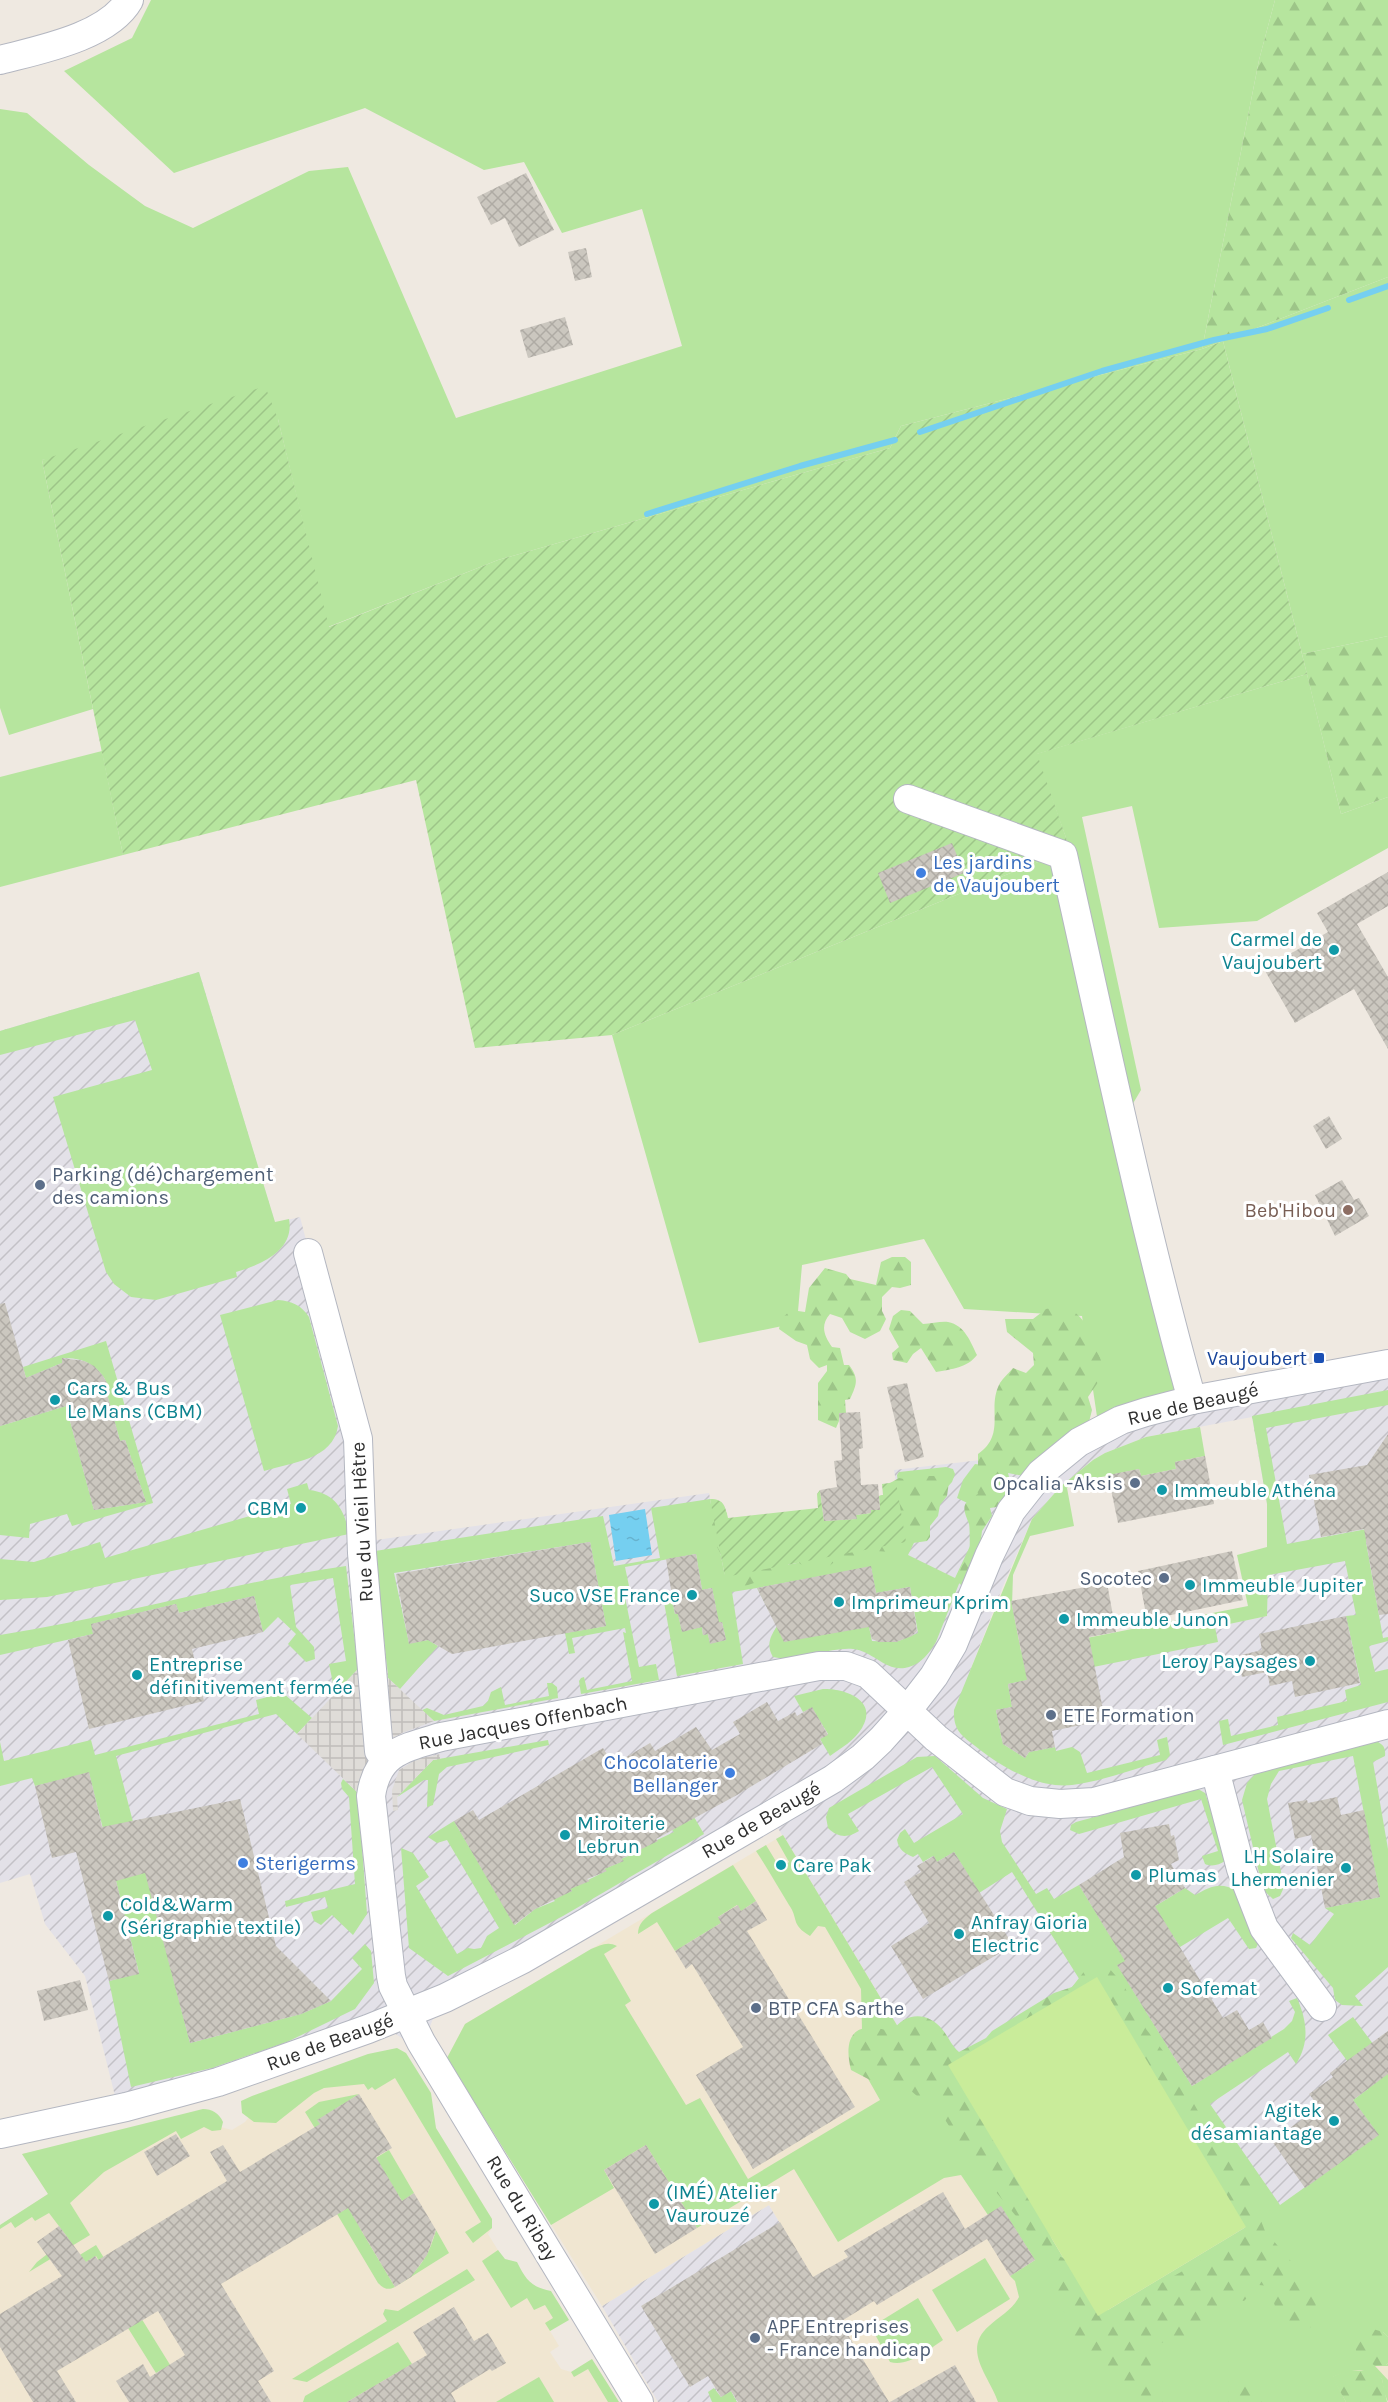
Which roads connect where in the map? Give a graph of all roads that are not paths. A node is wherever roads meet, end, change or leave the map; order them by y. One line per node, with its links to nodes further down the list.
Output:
1 (129, 0): 2 (street)
2 (0, 60)
3 (908, 799): 6 (street)
4 (308, 1253): 9 (street, Rue du Vieil Hêtre)
5 (1388, 1364): 6 (street, Rue de Beaugé)
6 (1192, 1400): 7 (street, Rue de Beaugé)
7 (908, 1711): 9 (street, Rue Jacques Offenbach); 10 (street, Rue Jacques Offenbach); 12 (street, Rue de Beaugé)
8 (1388, 1724): 10 (street, Rue Jacques Offenbach)
9 (387, 1758): 12 (street)
10 (1215, 1770): 11 (street)
11 (1322, 2007)
12 (407, 2013): 13 (street, Rue de Beaugé); 14 (street, Rue du Ribay)
13 (0, 2134)
14 (639, 2402)

